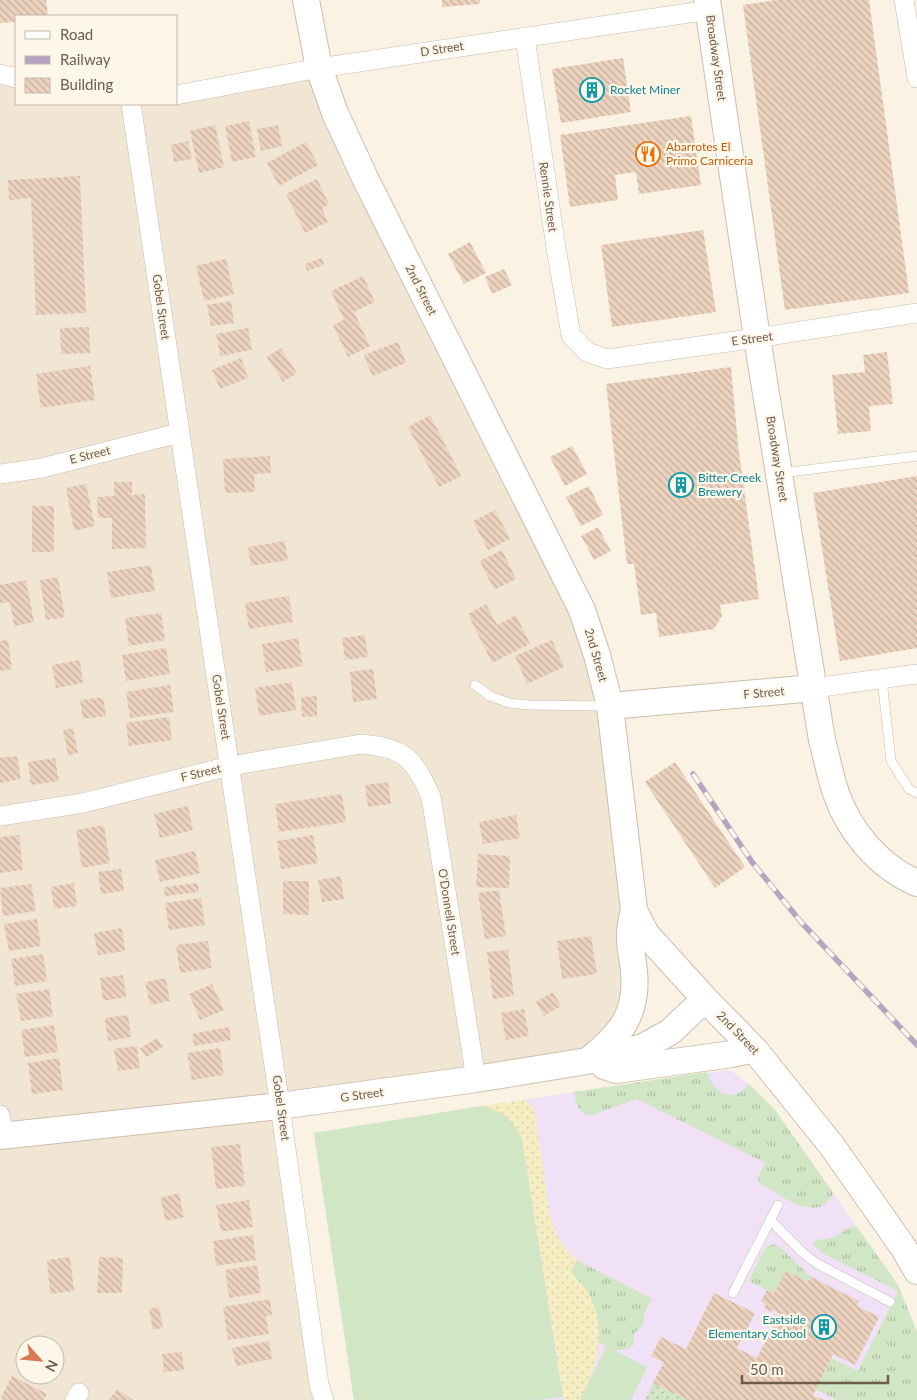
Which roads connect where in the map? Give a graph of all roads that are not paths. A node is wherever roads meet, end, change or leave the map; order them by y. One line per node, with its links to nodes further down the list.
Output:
1 (306, 0): 5 (street, 2nd Street)
2 (904, 0): 8 (street)
3 (708, 5): 4 (street, D Street); 12 (street, Broadway Street)
4 (525, 37): 5 (street, D Street); 13 (street, Rennie Street)
5 (319, 68): 9 (street, D Street); 22 (street, 2nd Street)
6 (0, 74): 7 (street)
7 (15, 78)
8 (917, 78)
9 (178, 95)
10 (131, 105): 14 (street, Gobel Street)
11 (917, 314): 12 (street, E Street)
12 (758, 338): 13 (street, E Street); 17 (street, Broadway Street)
13 (587, 352)
14 (179, 433): 16 (street, E Street); 24 (street, Gobel Street)
15 (917, 456): 17 (lane)
16 (0, 474)
17 (779, 474): 21 (street, Broadway Street)
18 (917, 674): 19 (street, F Street)
19 (882, 679): 21 (street, F Street); 25 (lane)
20 (475, 685): 22 (lane)
21 (814, 688): 22 (street, F Street); 27 (street, Broadway Street)
22 (610, 706): 28 (street, 2nd Street)
23 (403, 754): 24 (street, F Street); 32 (street, O'Donnell Street)
24 (230, 766): 26 (street, F Street); 33 (street, Gobel Street)
25 (917, 793)
26 (0, 816)
27 (917, 882)
28 (634, 910): 29 (street, 2nd Street); 31 (street)
29 (705, 999): 30 (street, 2nd Street); 31 (street, G Street)
30 (754, 1049): 31 (street); 37 (street, 2nd Street)
31 (586, 1062): 32 (street, G Street)
32 (476, 1079): 33 (street, G Street)
33 (280, 1106): 34 (street, G Street); 40 (street, Gobel Street)
34 (1, 1129)
35 (778, 1205): 36 (lane)
36 (770, 1220): 38 (lane); 39 (lane)
37 (917, 1271)
38 (733, 1293)
39 (890, 1302)
40 (324, 1400)

